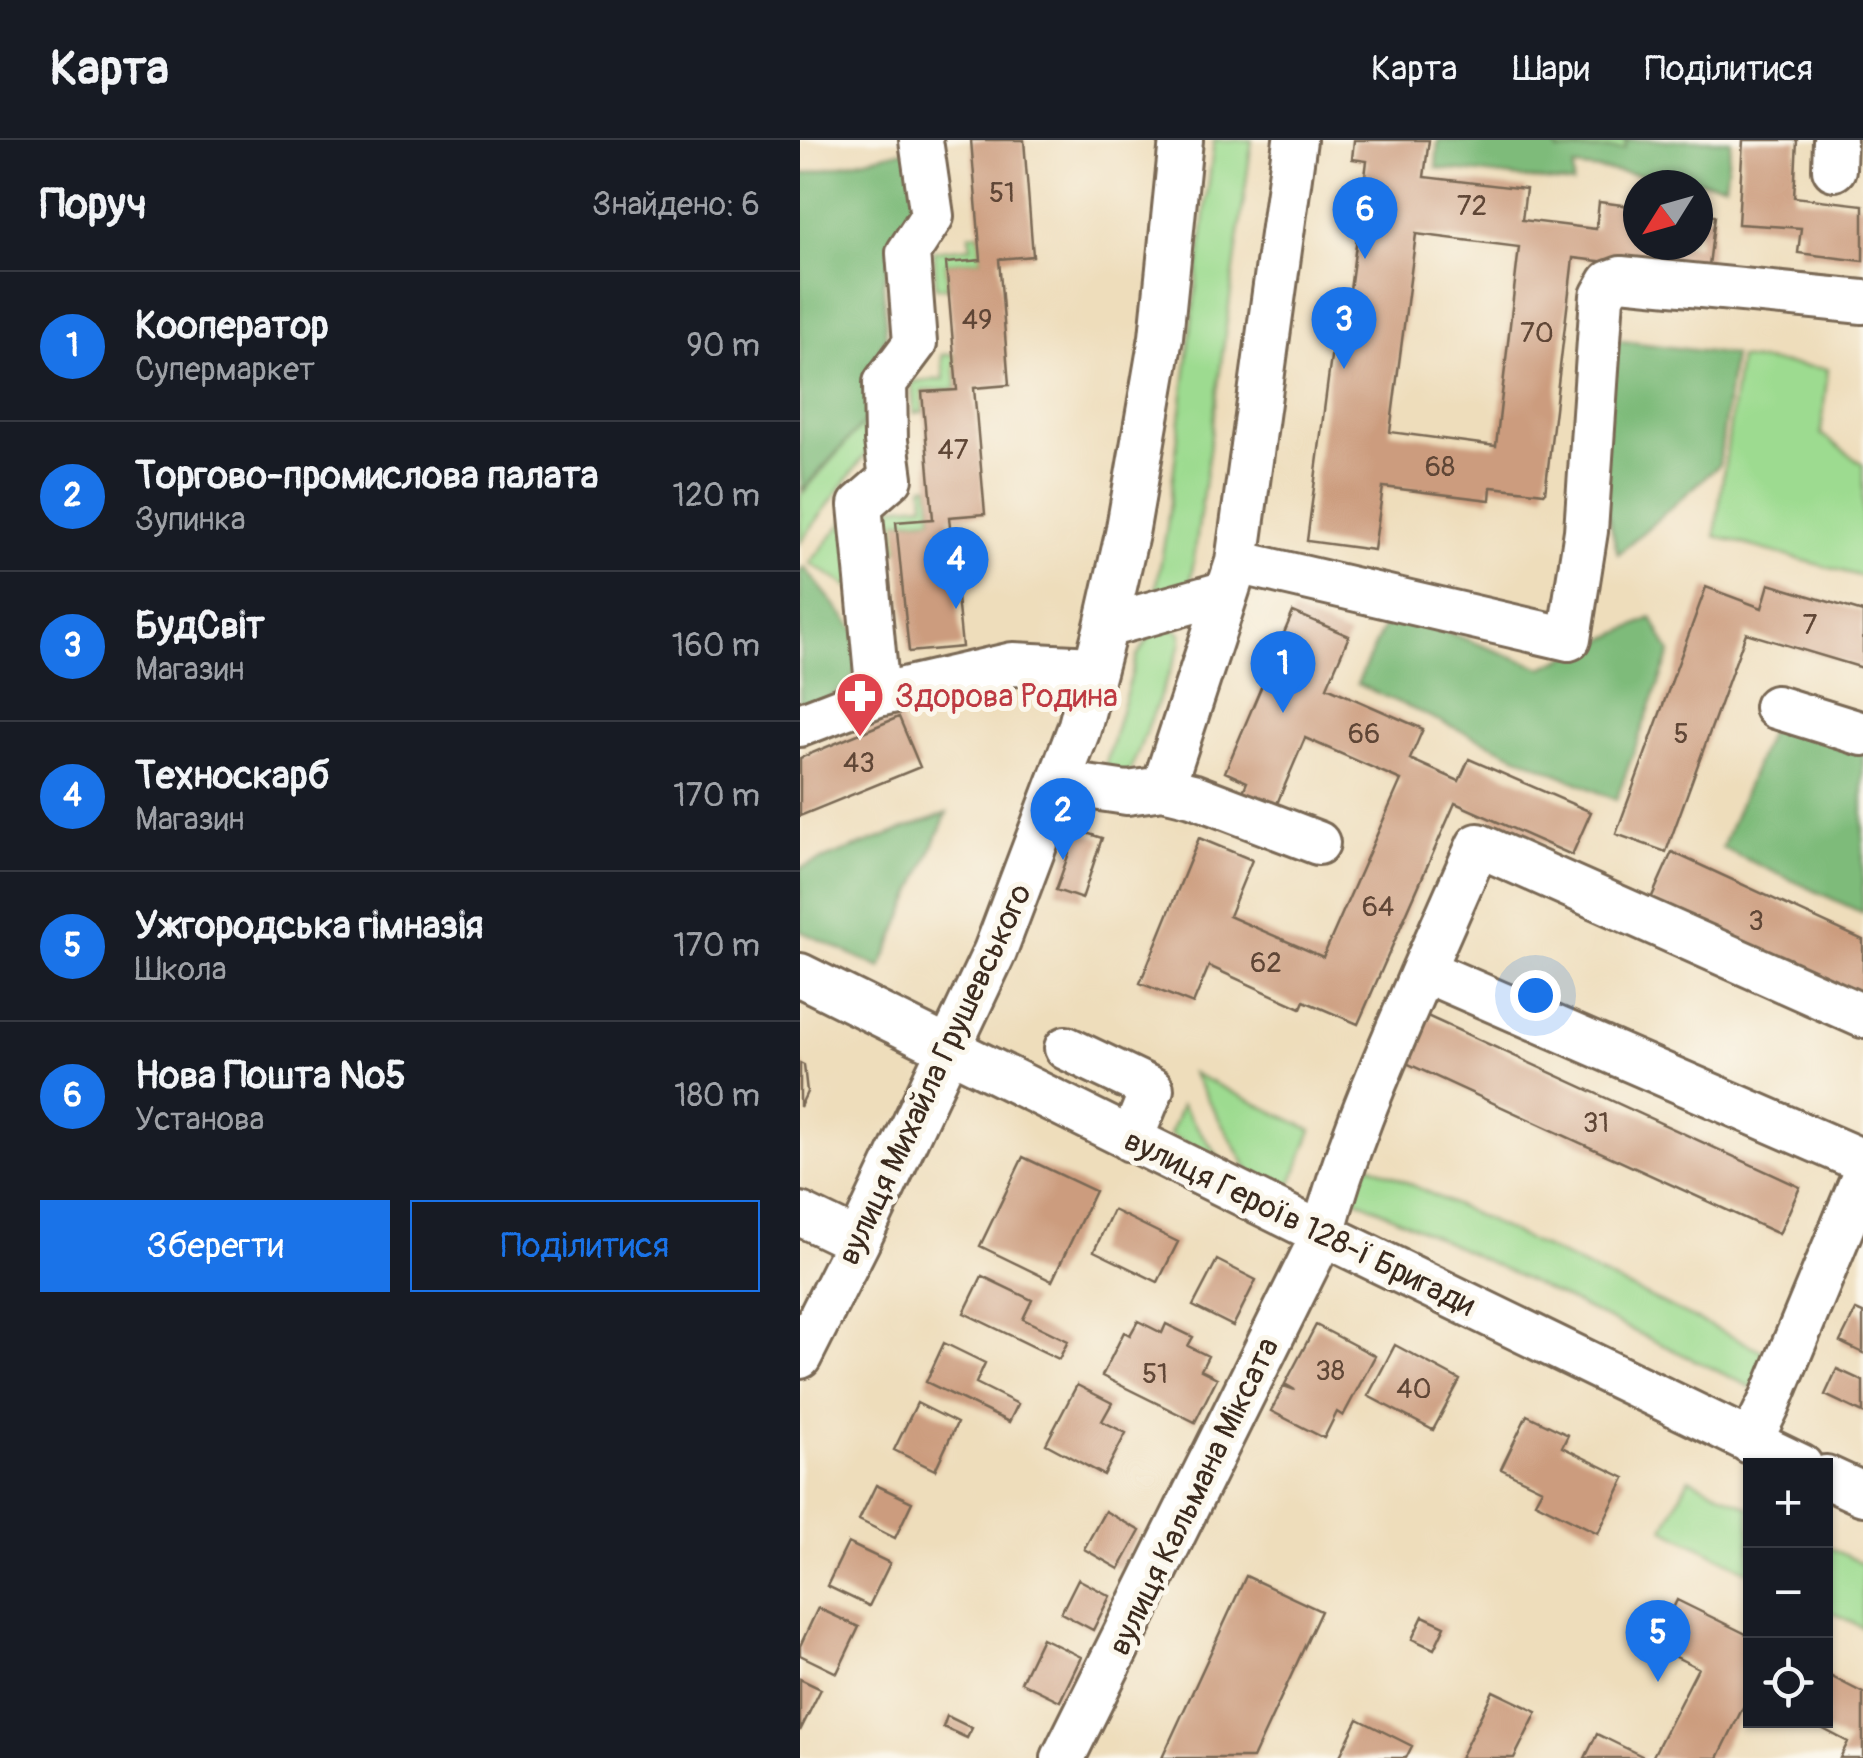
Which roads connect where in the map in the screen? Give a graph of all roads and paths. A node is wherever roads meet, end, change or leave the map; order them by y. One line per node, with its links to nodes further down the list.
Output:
1 (920, 140): 8 (street)
2 (1181, 140): 6 (street, вулиця Михайла Грушевського)
3 (1295, 140): 5 (street)
4 (1863, 302): 5 (street)
5 (1232, 577): 6 (street); 13 (street)
6 (1106, 626): 7 (street, вулиця Михайла Грушевського)
7 (1095, 668): 8 (street); 12 (street, вулиця Михайла Грушевського)
8 (878, 694): 10 (street)
9 (1776, 707): 11 (street)
10 (800, 726)
11 (1863, 734)
12 (1060, 783): 13 (street); 19 (street, вулиця Михайла Грушевського)
13 (1163, 788): 14 (street)
14 (1318, 843)
15 (1423, 970): 17 (street, вулиця Кальмана Міксата); 21 (street); 24 (street, вулиця Кальмана Міксата)
16 (800, 976): 19 (street, вулиця Героїв 128-ї Бригади)
17 (1863, 1016)
18 (1066, 1048): 20 (street)
19 (950, 1049): 20 (street, вулиця Героїв 128-ї Бригади); 25 (street, вулиця Михайла Грушевського)
20 (1131, 1140): 24 (street, вулиця Героїв 128-ї Бригади)
21 (1863, 1161)
22 (1863, 1177): 27 (street)
23 (800, 1214): 25 (street)
24 (1323, 1234): 27 (street, вулиця Героїв 128-ї Бригади); 31 (street, вулиця Кальмана Міксата)
25 (858, 1242): 26 (street, вулиця Михайла Грушевського)
26 (800, 1357)
27 (1750, 1442): 28 (street, вулиця Героїв 128-ї Бригади)
28 (1784, 1458)
29 (1833, 1479): 30 (street)
30 (1863, 1494)
31 (1063, 1758)

